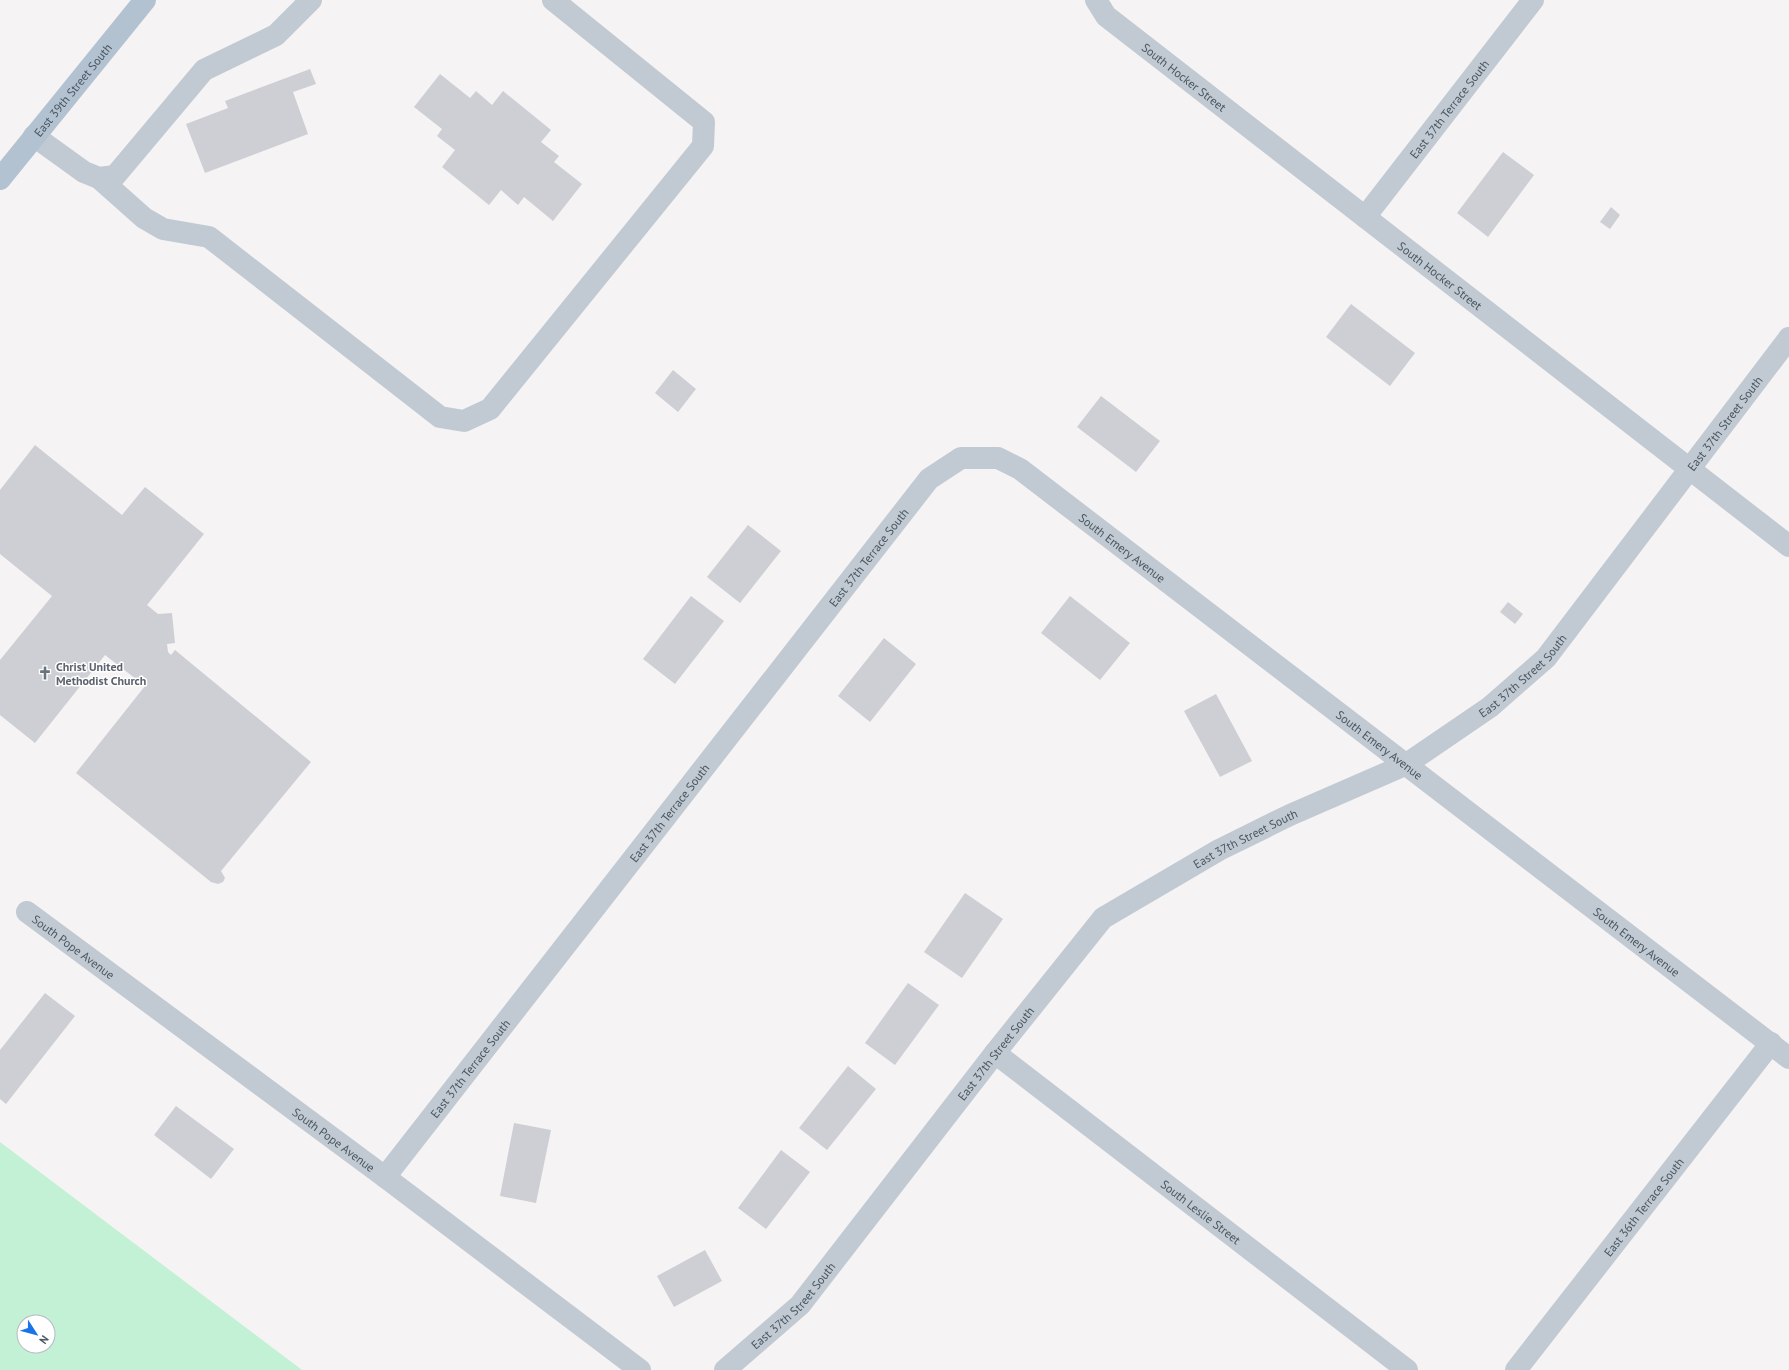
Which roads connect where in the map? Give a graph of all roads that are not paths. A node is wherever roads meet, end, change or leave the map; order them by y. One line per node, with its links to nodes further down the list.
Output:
1 (145, 0): 6 (main road, East 39th Street South)
2 (311, 0): 7 (street)
3 (553, 0): 7 (street)
4 (1096, 0): 9 (street, South Hocker Street)
5 (1532, 0): 9 (street, East 37th Terrace South)
6 (34, 136): 7 (street); 8 (main road, East 39th Street South)
7 (98, 178)
8 (0, 179)
9 (1365, 217): 12 (street, South Hocker Street)
10 (1789, 338): 12 (street, East 37th Street South)
11 (961, 458): 14 (street, South Emery Avenue); 19 (street, East 37th Terrace South)
12 (1690, 469): 13 (street, South Hocker Street); 14 (street, East 37th Street South)
13 (1789, 546)
14 (1405, 765): 16 (street, South Emery Avenue); 17 (street, East 37th Street South)
15 (27, 912): 19 (street, South Pope Avenue)
16 (1771, 1044): 18 (street, South Emery Avenue); 23 (street, East 36th Terrace South)
17 (995, 1053): 21 (street, East 37th Street South); 22 (street, South Leslie Street)
18 (1789, 1058)
19 (385, 1177): 20 (street, South Pope Avenue)
20 (640, 1370)
21 (725, 1370)
22 (1407, 1370)
23 (1516, 1370)

